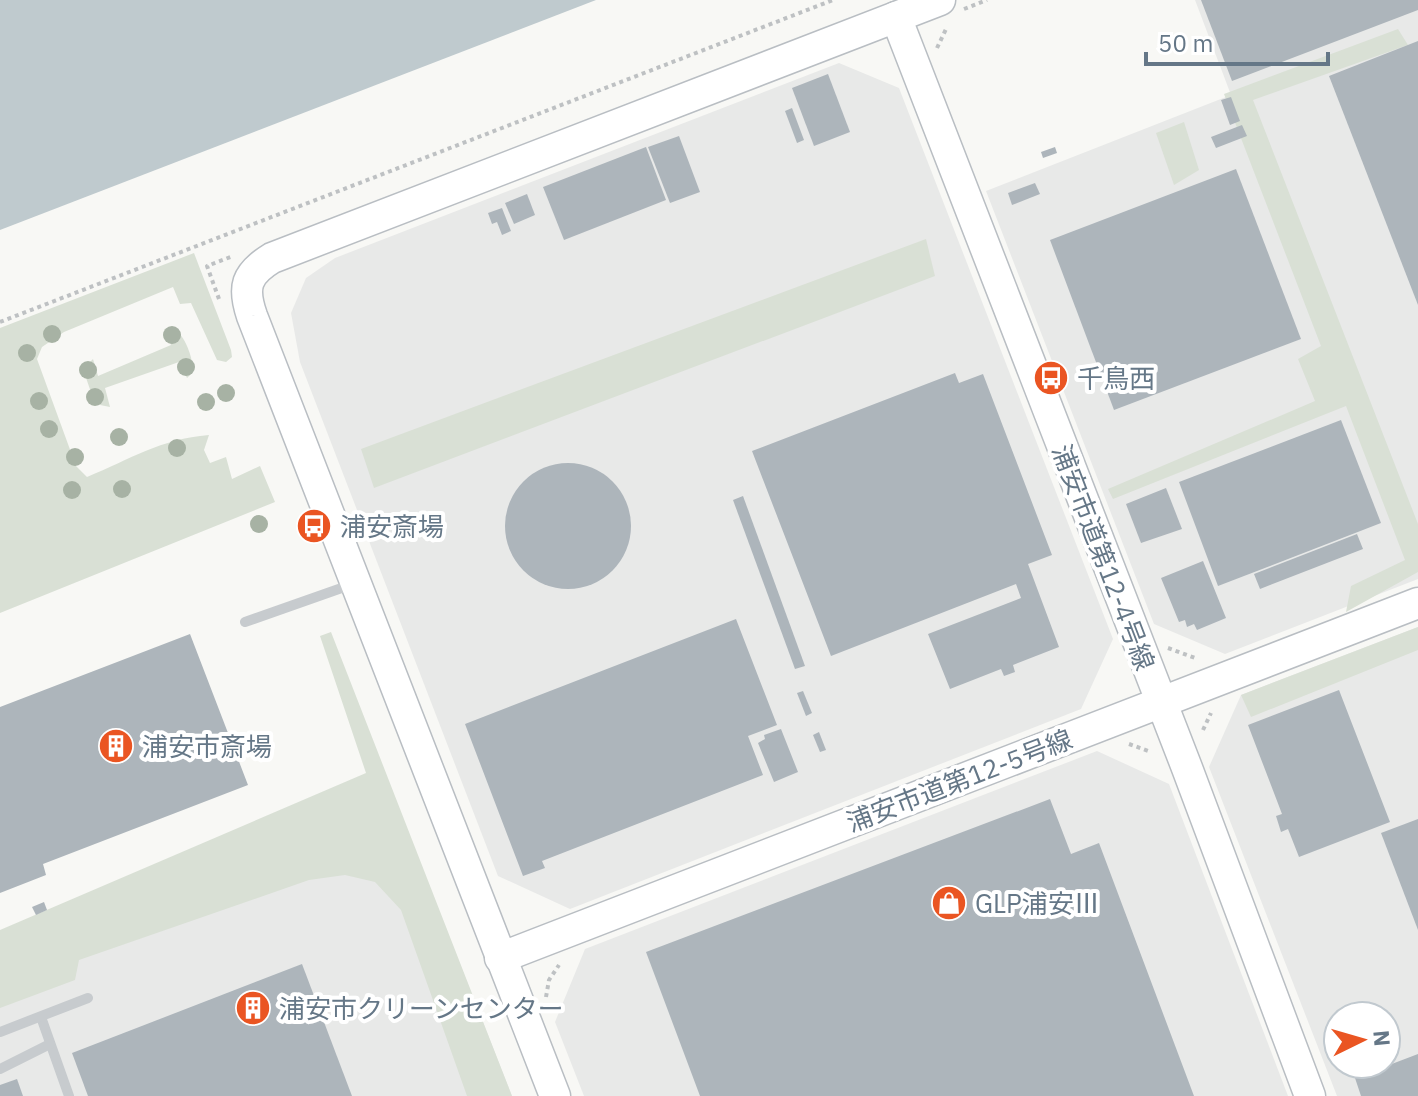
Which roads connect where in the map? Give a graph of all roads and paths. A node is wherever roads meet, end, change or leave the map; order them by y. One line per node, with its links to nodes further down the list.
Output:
1 (833, 0): 6 (path)
2 (940, 0): 3 (street)
3 (896, 17): 7 (street); 12 (street, 浦安市道第12-4号線)
4 (237, 254): 5 (path)
5 (223, 308)
6 (0, 322)
7 (355, 583): 9 (lane); 18 (street)
8 (1418, 603): 12 (street, 浦安市道第12-5号線)
9 (245, 622)
10 (1167, 648): 11 (path)
11 (1210, 661)
12 (1160, 702): 18 (street, 浦安市道第12-5号線); 27 (street, 浦安市道第12-4号線)
13 (1213, 709): 14 (path)
14 (1201, 739)
15 (1126, 743): 16 (path)
16 (1157, 755)
17 (564, 956): 20 (path)
18 (500, 958): 26 (street)
19 (88, 998): 21 (lane)
20 (546, 1007)
21 (41, 1017): 22 (lane); 23 (lane)
22 (0, 1032)
23 (50, 1044): 24 (lane); 25 (lane)
24 (0, 1069)
25 (69, 1096)
26 (555, 1096)
27 (1310, 1096)

